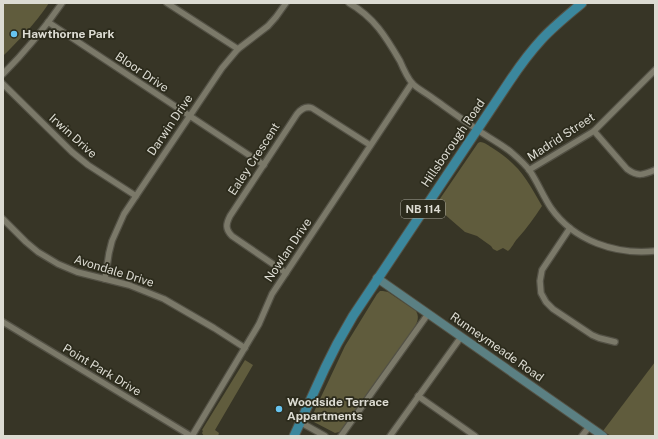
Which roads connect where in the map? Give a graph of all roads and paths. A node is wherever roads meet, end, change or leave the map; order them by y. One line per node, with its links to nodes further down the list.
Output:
1 (62, 3): 6 (street)
2 (167, 3): 7 (street)
3 (286, 3): 7 (street, Darwin Drive)
4 (582, 3): 13 (main road, Hillsborough Road / NB 114)
5 (352, 4): 10 (street)
6 (48, 22): 9 (street); 12 (street, Bloor Drive)
7 (238, 49): 12 (street, Darwin Drive)
8 (655, 70): 14 (street, Madrid Street)
9 (3, 74)
10 (412, 83): 13 (street); 15 (street, Nowlan Drive)
11 (3, 84): 19 (street, Irwin Drive)
12 (189, 116): 16 (street, Bloor Drive); 19 (street, Darwin Drive)
13 (477, 130): 17 (street); 24 (main road, Hillsborough Road / NB 114)
14 (594, 131): 17 (street, Madrid Street); 18 (street)
15 (370, 145): 16 (street, Ealey Crescent); 23 (street, Nowlan Drive)
16 (264, 165): 23 (street, Ealey Crescent)
17 (529, 170): 21 (street)
18 (655, 170)
19 (136, 196): 25 (street, Darwin Drive)
20 (3, 219): 25 (street, Avondale Drive)
21 (570, 228): 22 (street); 29 (street)
22 (655, 251)
23 (286, 273): 30 (street, Nowlan Drive)
24 (377, 278): 26 (street, Runneymeade Road); 32 (main road, Hillsborough Road / NB 114)
25 (105, 279): 30 (street, Avondale Drive)
26 (428, 314): 28 (street, Runneymeade Road); 37 (street)
27 (3, 322): 34 (street, Point Park Drive)
28 (461, 337): 31 (street); 33 (street, Runneymeade Road)
29 (615, 342)
30 (245, 348): 34 (street, Nowlan Drive)
31 (418, 396): 38 (street); 39 (street)
32 (300, 422): 35 (main road, Hillsborough Road / NB 114); 36 (street)
33 (589, 427): 40 (street); 41 (street, Runneymeade Road)
34 (192, 436)
35 (294, 436)
36 (324, 436)
37 (341, 436)
38 (390, 436)
39 (475, 436)
40 (582, 436)
41 (603, 436)

